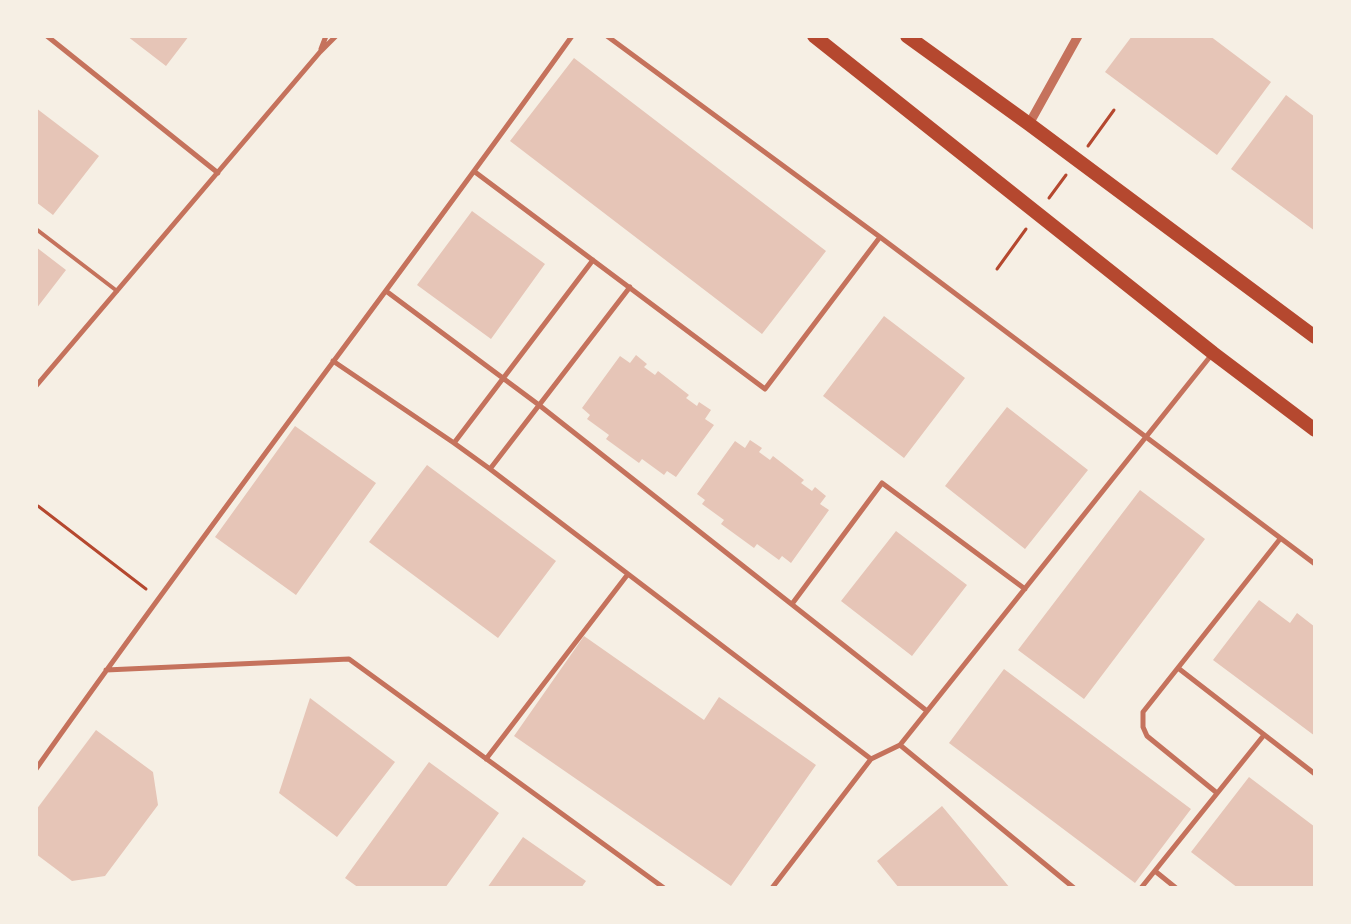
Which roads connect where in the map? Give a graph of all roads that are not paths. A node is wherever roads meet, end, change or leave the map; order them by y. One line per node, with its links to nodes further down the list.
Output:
1 (47, 36): 12 (street)
2 (326, 36): 9 (street)
3 (336, 36): 9 (street)
4 (572, 36): 11 (street)
5 (607, 36): 14 (street)
6 (814, 36): 20 (highway)
7 (907, 36): 10 (highway)
8 (1078, 36): 10 (street)
9 (320, 52): 12 (street)
10 (1029, 124): 19 (highway)
11 (475, 172): 15 (street); 18 (street)
12 (218, 173): 17 (street)
13 (36, 229): 17 (lane)
14 (880, 238): 16 (street); 26 (street)
15 (593, 260): 16 (street); 22 (street)
16 (630, 287): 24 (street)
17 (117, 291): 23 (street)
18 (386, 291): 21 (street); 22 (street)
19 (1315, 337)
20 (1213, 353): 25 (highway); 26 (street)
21 (333, 361): 27 (street); 35 (street)
22 (503, 379): 24 (street); 27 (street)
23 (36, 386)
24 (539, 405): 28 (street); 33 (street)
25 (1315, 430)
26 (1147, 437): 29 (street); 32 (street)
27 (454, 442): 28 (street)
28 (490, 469): 31 (street)
29 (1280, 539): 30 (street); 34 (street)
30 (1315, 564)
31 (628, 574): 39 (street); 40 (street)
32 (1024, 590): 33 (street); 36 (street)
33 (792, 604): 36 (street)
34 (1178, 668): 37 (street); 43 (street)
35 (106, 670): 39 (street); 41 (street)
36 (927, 711): 38 (street)
37 (1264, 735): 42 (street); 43 (street)
38 (900, 745): 40 (street); 47 (street)
39 (486, 759): 45 (street)
40 (871, 759): 46 (street)
41 (36, 769)
42 (1315, 774)
43 (1217, 793): 44 (street)
44 (1155, 871): 48 (street); 49 (street)
45 (664, 888)
46 (772, 888)
47 (1074, 888)
48 (1141, 888)
49 (1176, 888)

